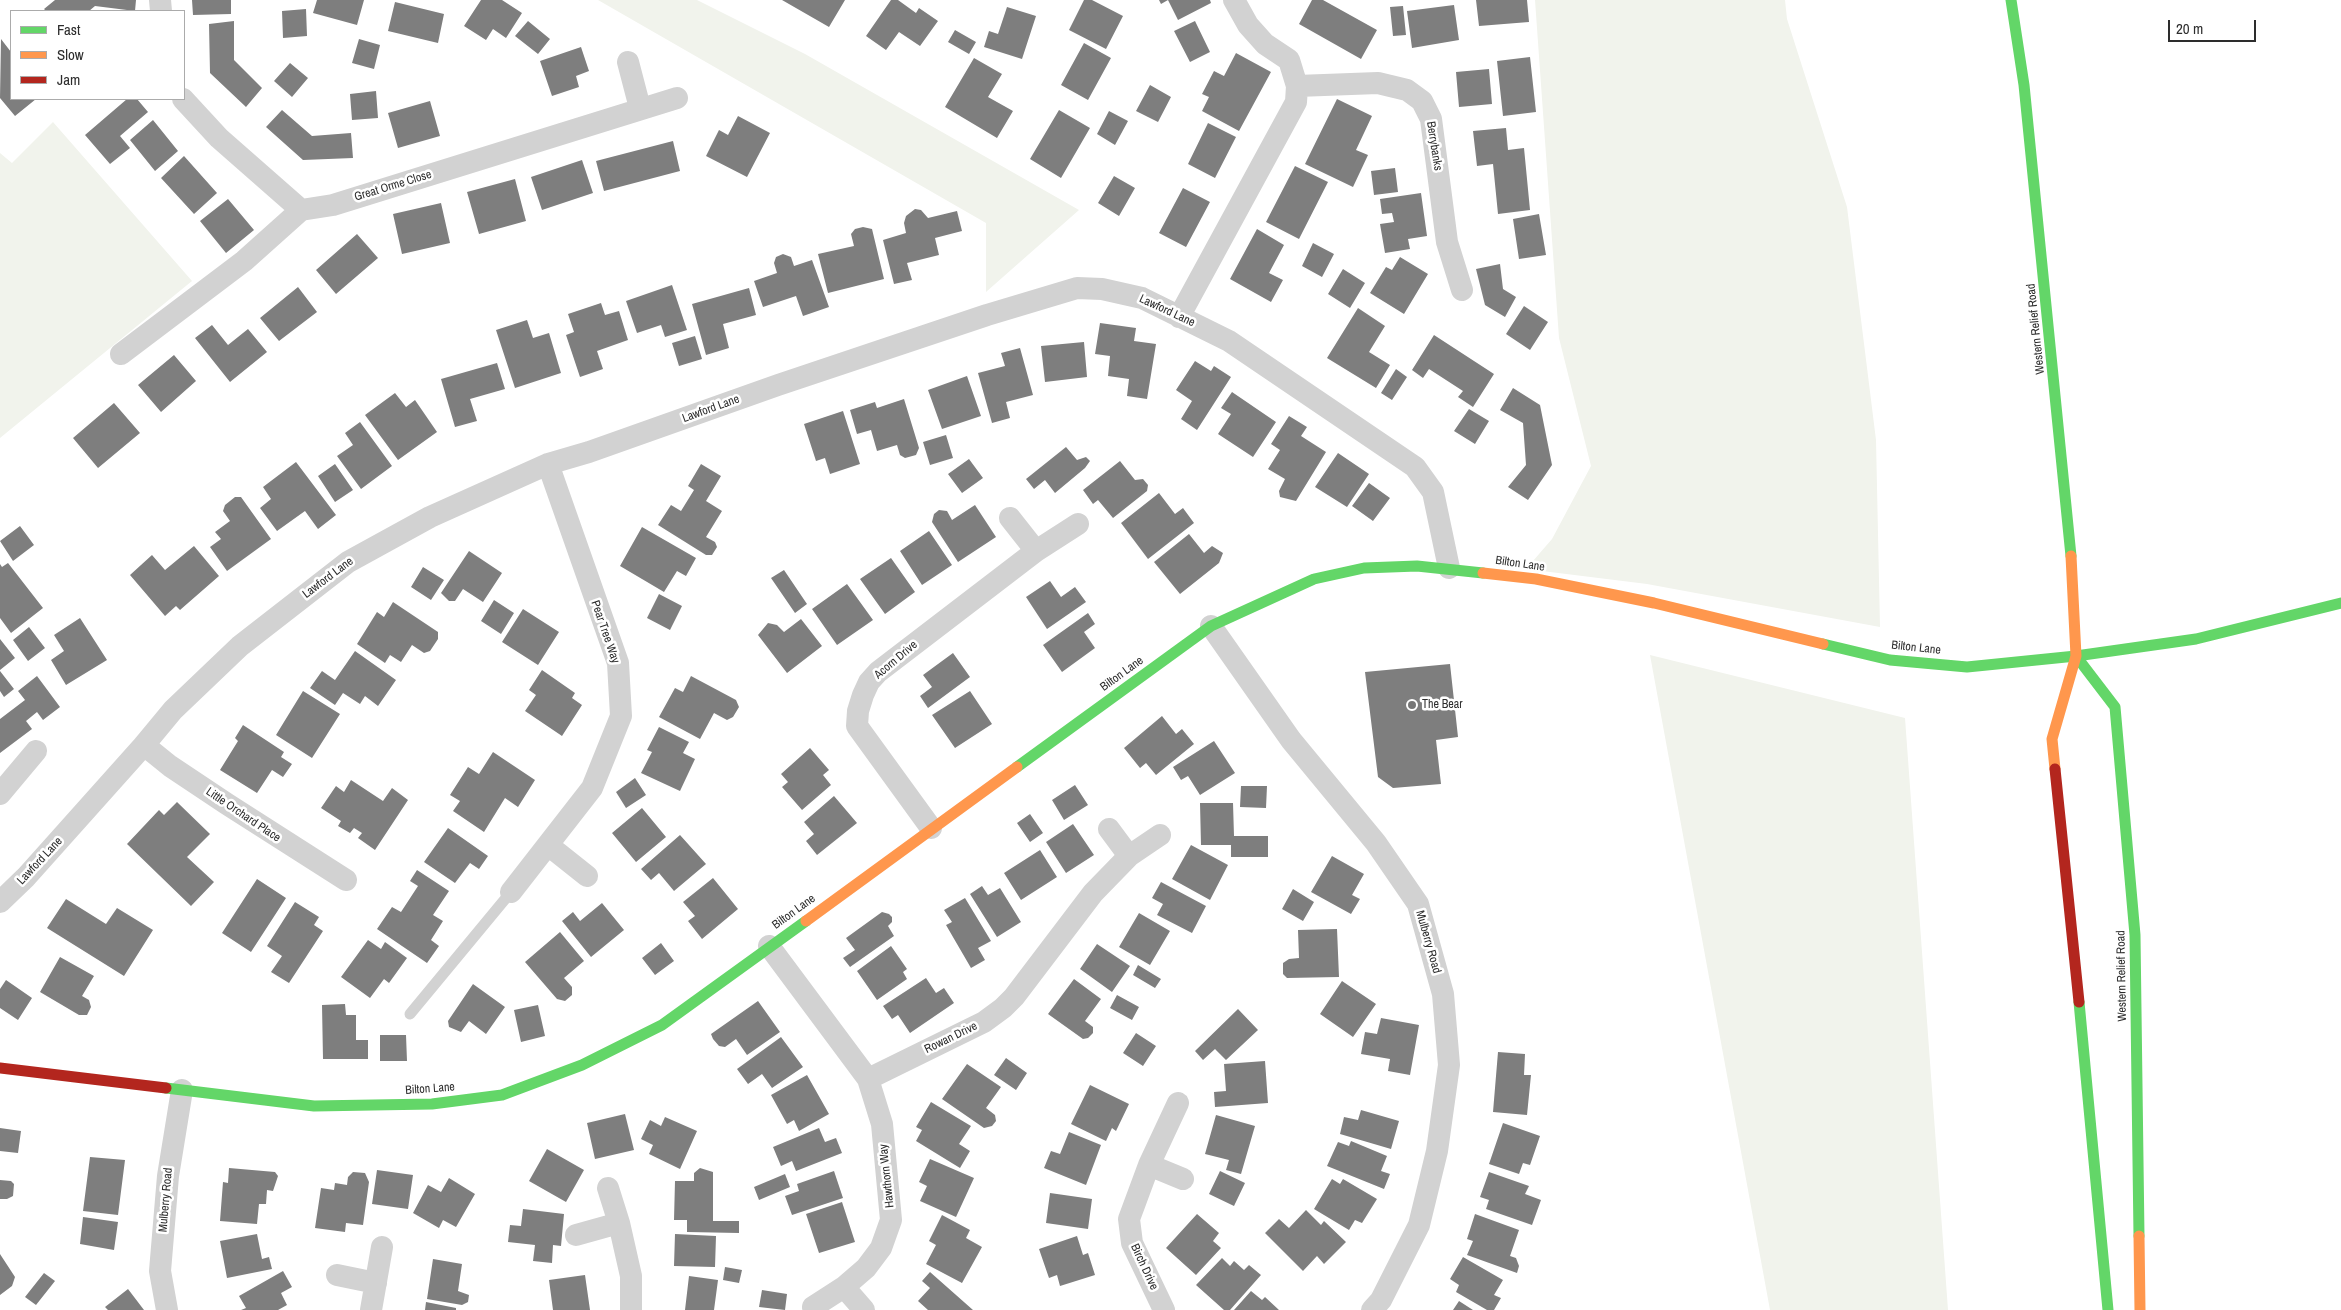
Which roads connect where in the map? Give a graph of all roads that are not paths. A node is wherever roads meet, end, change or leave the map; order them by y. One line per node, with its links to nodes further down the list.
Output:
1 (1234, 0): 4 (street)
2 (2011, 0): 19 (main road, Western Relief Road)
3 (628, 62): 7 (street)
4 (1297, 86): 9 (street, Berrybanks); 10 (street)
5 (677, 98): 7 (street, Great Orme Close)
6 (184, 100): 8 (street)
7 (640, 108): 8 (street, Great Orme Close)
8 (301, 210): 11 (street)
9 (1462, 290)
10 (1179, 317): 12 (street, Lawford Lane); 16 (street, Lawford Lane)
11 (121, 354)
12 (548, 464): 20 (street, Lawford Lane); 26 (street, Pear Tree Way)
13 (1010, 518): 15 (street)
14 (1078, 524): 15 (street, Acorn Drive)
15 (1036, 551): 23 (street, Acorn Drive)
16 (1449, 568): 18 (main road, Bilton Lane); 19 (main road, Bilton Lane)
17 (2341, 603): 19 (main road, Bilton Lane)
18 (1211, 626): 23 (main road, Bilton Lane); 53 (street, Mulberry Road)
19 (2076, 656): 54 (main road, Western Relief Road); 55 (main road, Western Relief Road)
20 (144, 745): 29 (street, Little Orchard Place); 31 (street, Lawford Lane)
21 (36, 751): 22 (street)
22 (3, 785)
23 (931, 828): 32 (main road, Bilton Lane)
24 (1109, 829): 27 (street)
25 (1160, 835): 27 (street, Rowan Drive)
26 (548, 845): 28 (street); 30 (street, Pear Tree Way)
27 (1129, 856): 35 (street, Rowan Drive)
28 (587, 876)
29 (346, 880)
30 (512, 892): 33 (lane)
31 (0, 902)
32 (770, 946): 35 (street); 36 (main road, Bilton Lane)
33 (410, 1014)
34 (0, 1068): 36 (main road, Bilton Lane)
35 (868, 1079): 46 (street, Hawthorn Way)
36 (182, 1090): 48 (street, Mulberry Road)
37 (1178, 1102): 38 (street, Birch Drive)
38 (1149, 1165): 39 (street); 52 (street, Birch Drive)
39 (1183, 1179)
40 (608, 1188): 41 (street)
41 (619, 1223): 42 (street); 50 (street)
42 (576, 1235)
43 (382, 1247): 45 (street)
44 (337, 1275): 45 (street)
45 (376, 1283): 49 (street)
46 (844, 1287): 47 (street, Hawthorn Way); 51 (street)
47 (814, 1307)
48 (167, 1310)
49 (371, 1310)
50 (631, 1310)
51 (864, 1310)
52 (1164, 1310)
53 (1372, 1310)
54 (2108, 1310)
55 (2140, 1310)

